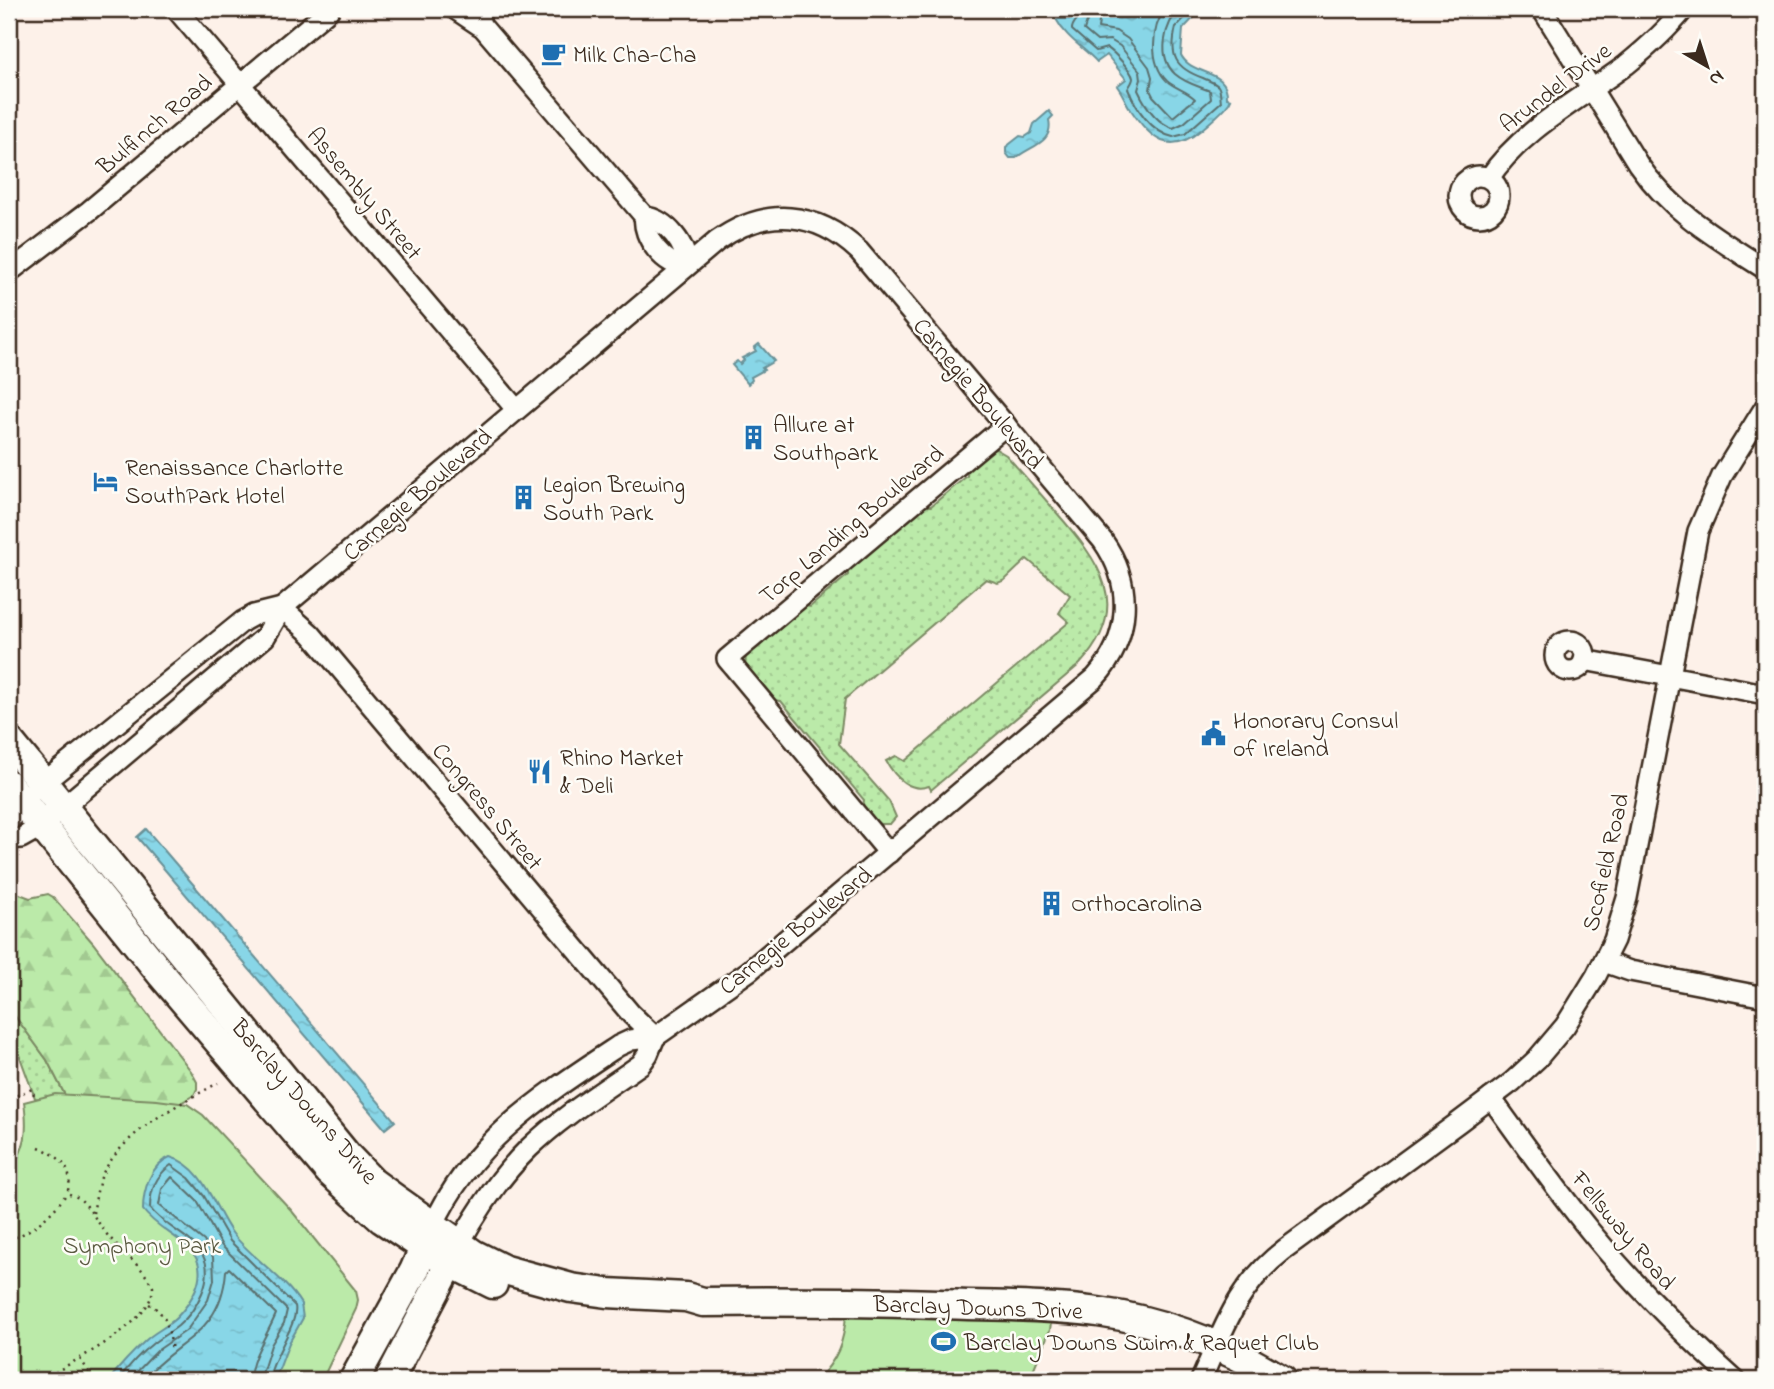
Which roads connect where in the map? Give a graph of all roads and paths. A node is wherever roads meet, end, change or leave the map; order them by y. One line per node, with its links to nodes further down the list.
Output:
1 (176, 9): 7 (street, Assembly Street)
2 (332, 9): 7 (street, Bulfinch Road)
3 (455, 9): 6 (street)
4 (1542, 9): 8 (street)
5 (1684, 9): 8 (street, Arundel Drive)
6 (477, 17): 10 (street)
7 (239, 83): 12 (street, Bulfinch Road); 14 (street, Assembly Street)
8 (1592, 89): 9 (street, Arundel Drive); 11 (street)
9 (1489, 178)
10 (686, 266): 14 (street, Carnegie Boulevard); 15 (street, Carnegie Boulevard)
11 (1765, 269)
12 (9, 272)
13 (1765, 407): 18 (street, Scofield Road)
14 (516, 409): 16 (street, Carnegie Boulevard)
15 (1006, 425): 26 (street, Carnegie Boulevard); 26 (street, Torp Landing Boulevard)
16 (282, 608): 21 (street, Carnegie Boulevard); 23 (street, Carnegie Boulevard); 29 (street, Congress Street)
17 (1584, 660): 18 (street)
18 (1670, 675): 19 (street); 27 (street, Scofield Road)
19 (1765, 694)
20 (9, 741): 21 (street, Barclay Downs Drive)
21 (44, 784): 22 (street, Carnegie Boulevard); 23 (street, Barclay Downs Drive)
22 (13, 803): 24 (street, Barclay Downs Drive)
23 (63, 808): 24 (street, Carnegie Boulevard); 37 (street, Barclay Downs Drive)
24 (41, 826): 25 (street, Carnegie Boulevard); 37 (street, Barclay Downs Drive)
25 (9, 839)
26 (889, 853): 29 (street, Carnegie Boulevard)
27 (1604, 962): 28 (street); 33 (street, Scofield Road)
28 (1765, 997)
29 (655, 1037): 37 (street, Carnegie Boulevard); 39 (street, Carnegie Boulevard)
30 (218, 1083): 36 (path)
31 (10, 1098): 32 (path)
32 (35, 1098)
33 (1491, 1098): 41 (street, Scofield Road); 50 (street, Fellsway Road)
34 (39, 1147): 35 (path)
35 (67, 1193): 36 (path); 38 (path)
36 (93, 1213): 40 (path)
37 (429, 1237): 39 (street, Barclay Downs Drive); 46 (street, Carnegie Boulevard)
38 (9, 1240)
39 (455, 1254): 41 (street, Barclay Downs Drive); 47 (street, Carnegie Boulevard)
40 (149, 1304): 42 (path); 43 (path)
41 (1217, 1346): 48 (street, Scofield Road); 49 (street, Barclay Downs Drive)
42 (172, 1351)
43 (80, 1359): 44 (path); 45 (path)
44 (43, 1380)
45 (95, 1380)
46 (354, 1380)
47 (389, 1380)
48 (1201, 1380)
49 (1282, 1380)
50 (1735, 1380)

